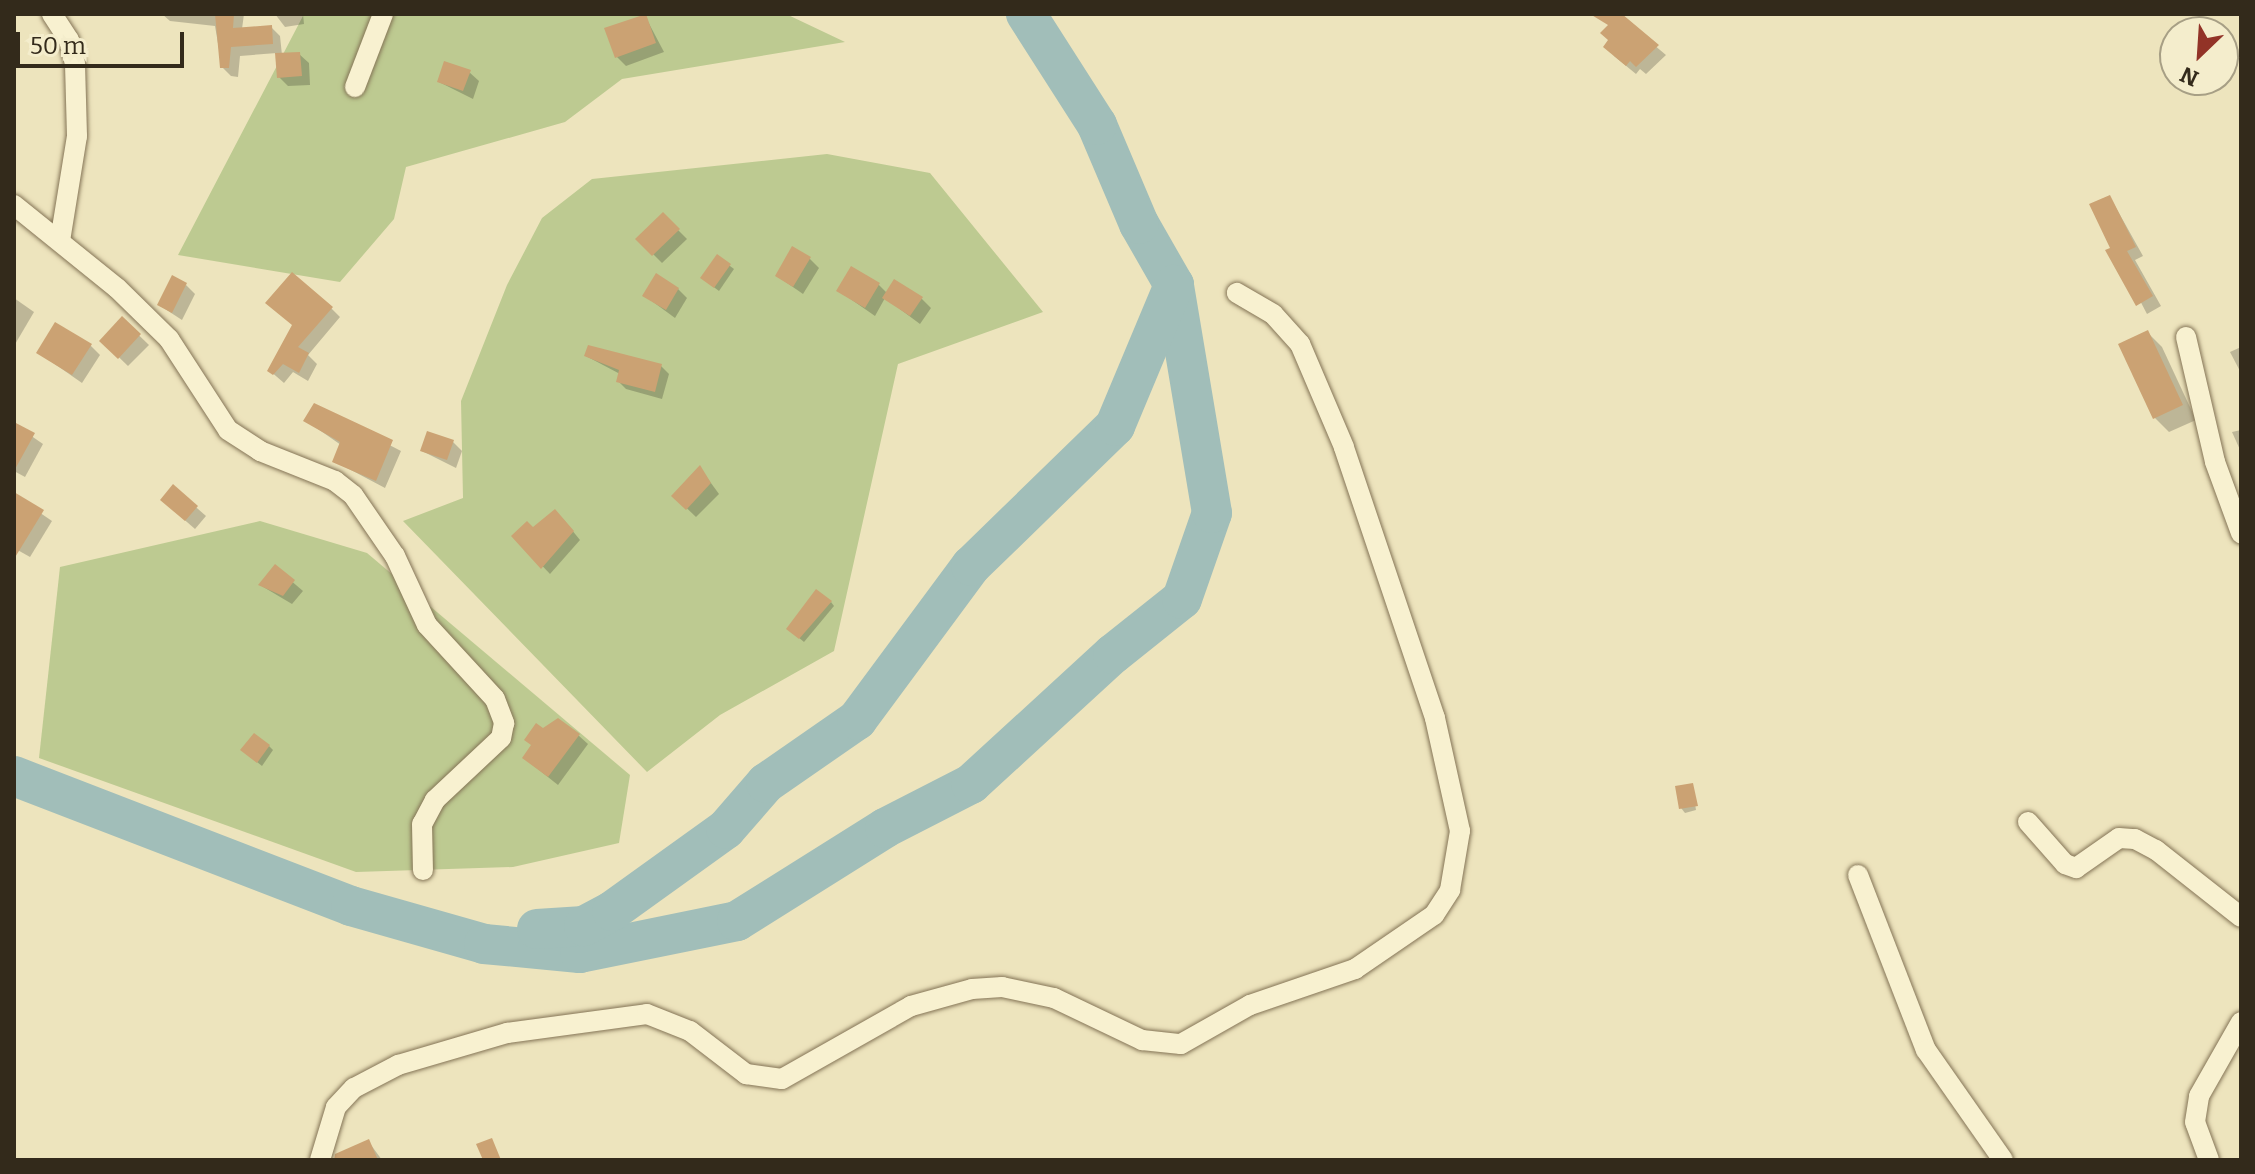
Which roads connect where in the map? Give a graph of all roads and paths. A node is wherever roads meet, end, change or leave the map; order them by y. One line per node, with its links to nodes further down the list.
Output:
1 (52, 14): 5 (street)
2 (383, 14): 3 (street)
3 (355, 87)
4 (14, 205): 5 (street)
5 (60, 241): 10 (street)
6 (1237, 293): 14 (street)
7 (2186, 337): 8 (street)
8 (2241, 533)
9 (2028, 822): 12 (street)
10 (423, 870)
11 (1858, 875): 15 (street)
12 (2241, 917)
13 (2241, 1022): 16 (street)
14 (320, 1160)
15 (2003, 1160)
16 (2209, 1160)

